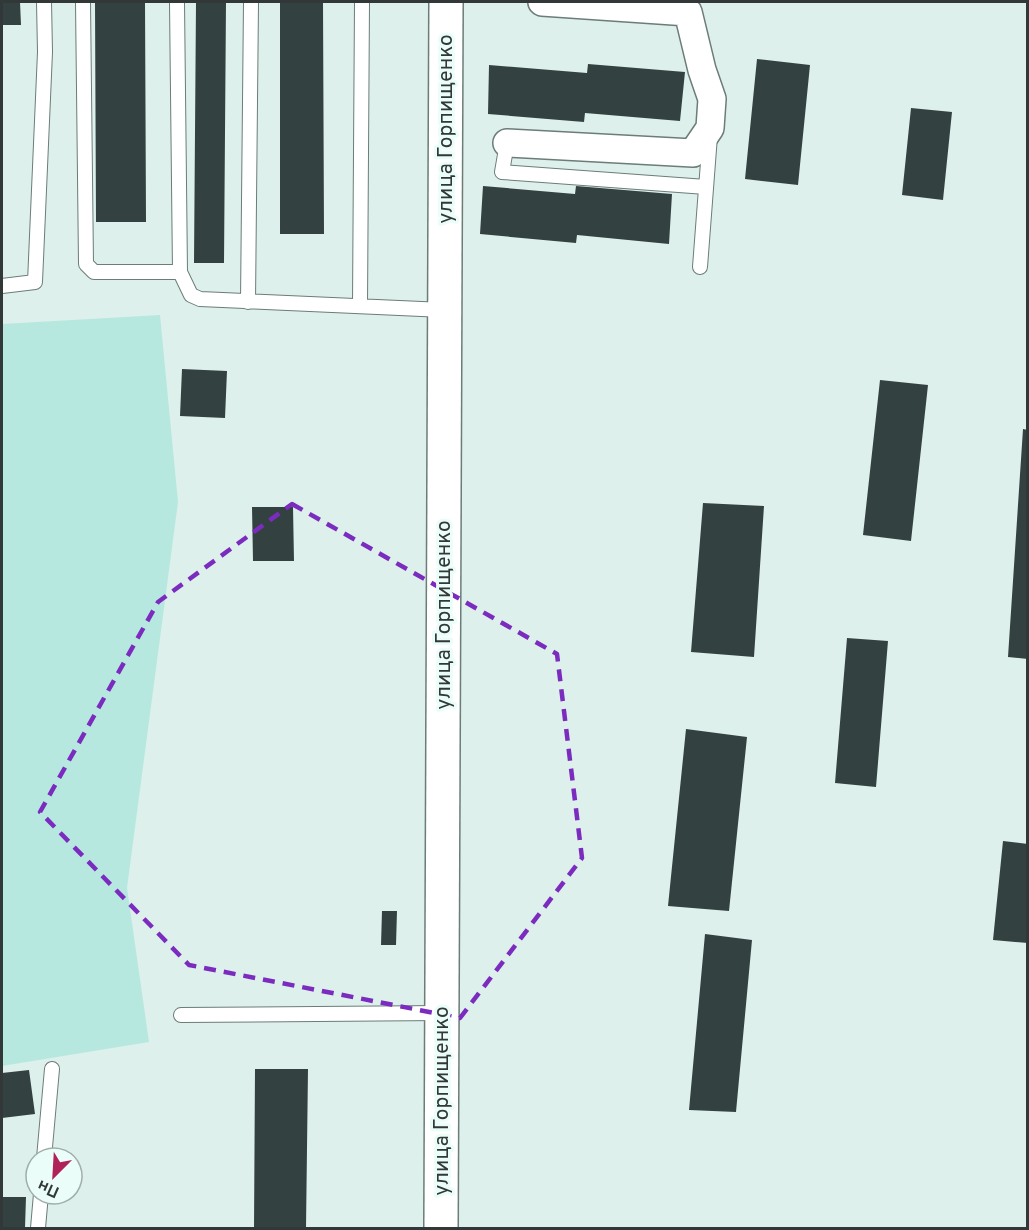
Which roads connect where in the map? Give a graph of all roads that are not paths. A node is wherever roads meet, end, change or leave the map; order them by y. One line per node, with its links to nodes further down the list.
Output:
1 (44, 2): 14 (lane)
2 (83, 2): 13 (lane)
3 (177, 2): 13 (lane)
4 (251, 2): 15 (lane)
5 (362, 2): 16 (lane)
6 (446, 2): 17 (main road, улица Горпищенко)
7 (542, 2): 8 (street)
8 (690, 7): 9 (street)
9 (710, 128): 10 (street); 11 (lane)
10 (507, 143): 11 (lane)
11 (706, 187): 12 (lane)
12 (700, 267)
13 (180, 272): 15 (lane)
14 (2, 286)
15 (248, 302): 16 (lane)
16 (360, 305): 17 (lane)
17 (444, 310): 18 (main road, улица Горпищенко)
18 (442, 1013): 19 (lane); 24 (main road, улица Горпищенко)
19 (181, 1015)
20 (52, 1069): 21 (lane)
21 (45, 1146)
22 (40, 1206): 23 (lane)
23 (38, 1228)
24 (441, 1228)

